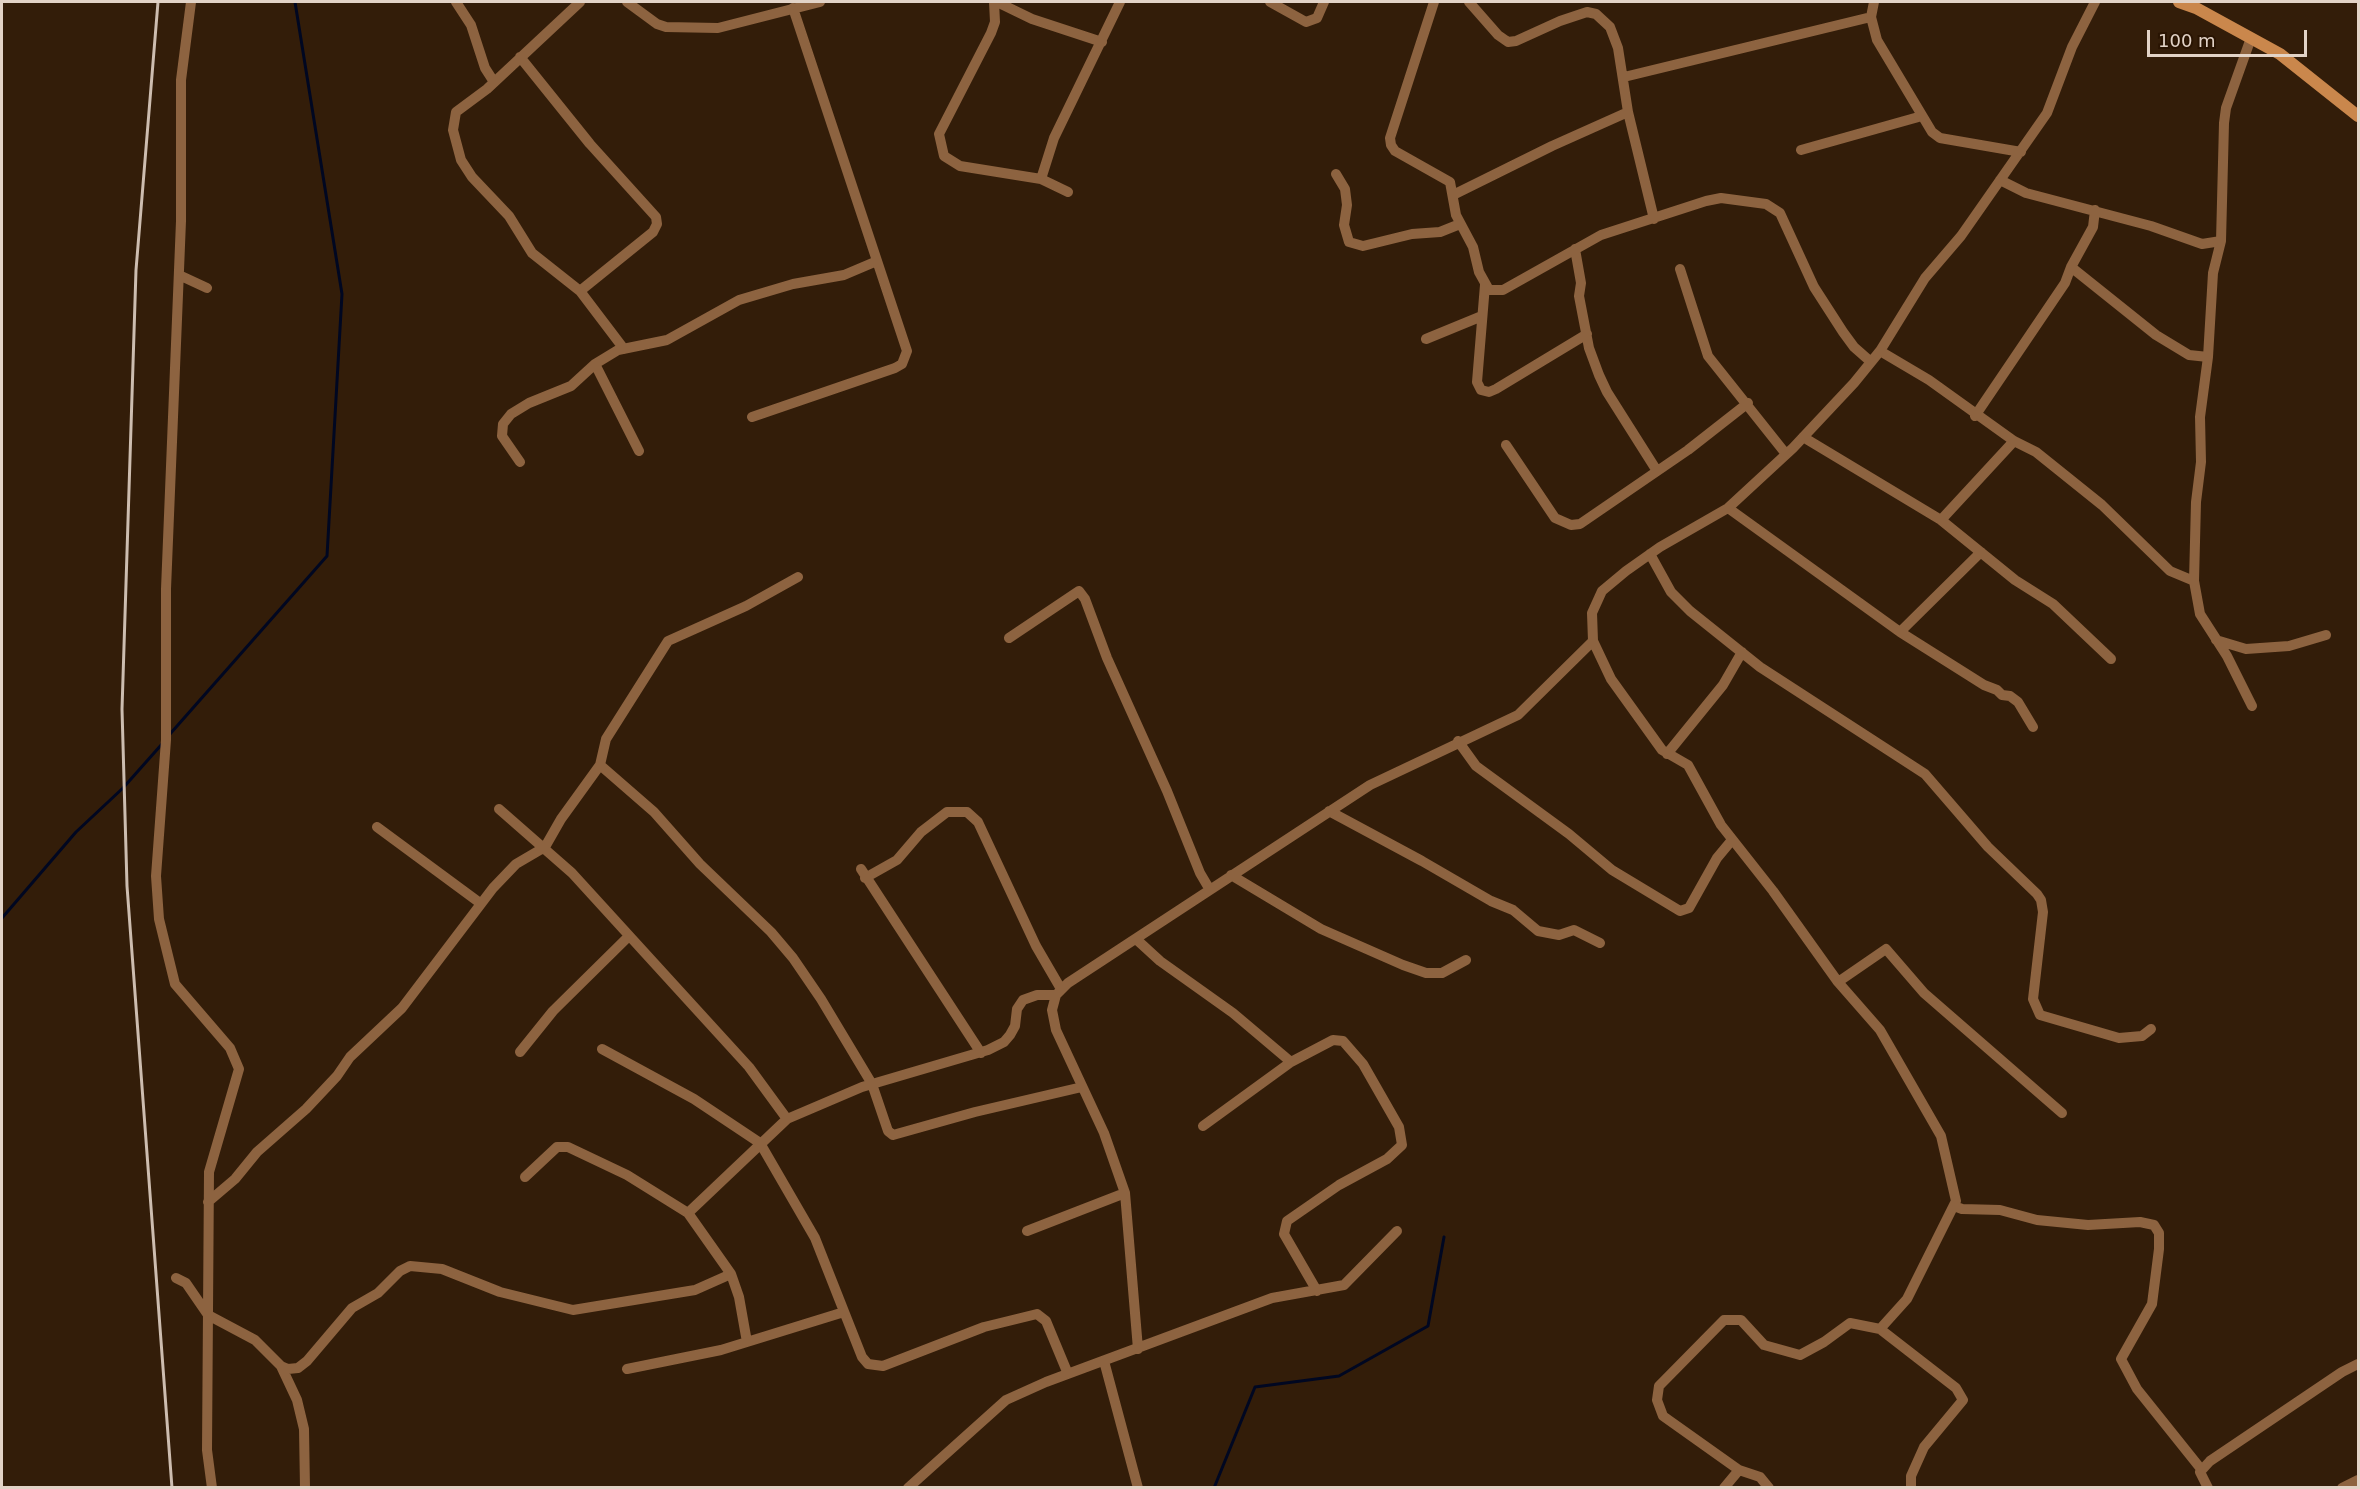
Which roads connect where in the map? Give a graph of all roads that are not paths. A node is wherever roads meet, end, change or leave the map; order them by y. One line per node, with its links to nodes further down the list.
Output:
1 (191, 2): 40 (street)
2 (456, 2): 21 (street)
3 (580, 2): 19 (street)
4 (627, 2): 15 (street)
5 (820, 2): 15 (street)
6 (996, 2): 18 (street); 28 (street)
7 (1120, 2): 18 (street)
8 (1270, 2): 9 (street)
9 (1323, 2)
10 (1434, 2): 31 (street)
11 (1469, 2): 20 (street)
12 (1874, 2): 16 (street)
13 (2095, 2): 26 (street)
14 (2179, 2): 17 (main road)
15 (793, 8): 37 (street)
16 (1871, 17): 20 (street); 23 (street)
17 (2252, 38): 24 (main road); 35 (street)
18 (1102, 42): 28 (street)
19 (520, 57): 21 (street); 43 (street)
20 (1624, 77): 22 (street)
21 (494, 82): 43 (street)
22 (1628, 112): 31 (street); 33 (street)
23 (1922, 116): 25 (street); 26 (street)
24 (2358, 116)
25 (1801, 150)
26 (2020, 152): 29 (street)
27 (1336, 174): 34 (street)
28 (1041, 179): 30 (street)
29 (2000, 180): 32 (street); 48 (street)
30 (1068, 192)
31 (1453, 195): 34 (street)
32 (2095, 210): 35 (street); 38 (street)
33 (1654, 219): 36 (street); 50 (street)
34 (1460, 224): 41 (street)
35 (2221, 240): 49 (street)
36 (1575, 249): 41 (street); 45 (street)
37 (877, 261): 47 (street); 54 (street)
38 (2071, 267): 49 (street); 53 (street)
39 (1680, 269): 52 (street)
40 (179, 275): 42 (street); 107 (street)
41 (1485, 285): 44 (street)
42 (207, 288)
43 (580, 291): 47 (street)
44 (1482, 316): 45 (street); 46 (street)
45 (1587, 334): 61 (street)
46 (1426, 339)
47 (624, 349): 51 (street)
48 (1880, 351): 50 (street); 53 (street)
49 (2208, 357): 67 (street)
50 (1871, 362): 55 (street)
51 (594, 364): 58 (street); 60 (street)
52 (1748, 403): 59 (street); 61 (street)
53 (1975, 416): 56 (street)
54 (752, 417)
55 (1803, 437): 59 (street); 63 (street)
56 (2014, 441): 63 (street); 67 (street)
57 (1506, 445): 61 (street)
58 (639, 451)
59 (1786, 454): 62 (street)
60 (520, 462)
61 (1657, 471)
62 (1728, 508): 65 (street); 68 (street)
63 (1941, 520): 64 (street)
64 (1981, 552): 68 (street); 74 (street)
65 (1650, 554): 72 (street); 73 (street)
66 (798, 577): 79 (street)
67 (2194, 581): 71 (street)
68 (1900, 632): 76 (street)
69 (2326, 634): 71 (street)
70 (1009, 638): 86 (street)
71 (2216, 640): 75 (street)
72 (1593, 641): 77 (street); 78 (street)
73 (1742, 652): 78 (street); 94 (street)
74 (2111, 659)
75 (2252, 706)
76 (2033, 727)
77 (1458, 741): 81 (street); 83 (street)
78 (1667, 754): 83 (street)
79 (600, 765): 84 (street); 99 (street)
80 (499, 809): 84 (street)
81 (1329, 811): 85 (street); 90 (street)
82 (377, 827): 87 (street)
83 (1732, 840): 92 (street)
84 (545, 847): 87 (street); 88 (street)
85 (1231, 875): 86 (street); 91 (street)
86 (1210, 890): 89 (street)
87 (480, 903): 107 (street)
88 (629, 936): 96 (street); 102 (street)
89 (1136, 939): 93 (street); 98 (street)
90 (1600, 943)
91 (1466, 960)
92 (1838, 982): 101 (street); 108 (street)
93 (1058, 992): 97 (street); 97 (street); 100 (street)
94 (2151, 1029)
95 (602, 1049): 104 (street)
96 (520, 1052)
97 (981, 1053): 99 (street)
98 (1291, 1062): 103 (street); 114 (street)
99 (872, 1084): 100 (street); 102 (street)
100 (1082, 1087): 106 (street)
101 (2062, 1113)
102 (787, 1119): 104 (street)
103 (1203, 1126)
104 (760, 1143): 109 (street); 115 (street)
105 (525, 1176): 109 (street)
106 (1125, 1193): 110 (street); 119 (street)
107 (208, 1202): 116 (street)
108 (1954, 1206): 117 (street); 125 (street)
109 (688, 1213): 112 (street)
110 (1027, 1231)
111 (1397, 1231): 114 (street)
112 (731, 1274): 118 (street); 122 (street)
113 (177, 1278): 116 (street)
114 (1317, 1291): 119 (street)
115 (844, 1312): 118 (street); 124 (street)
116 (208, 1315): 122 (street); 128 (street)
117 (1880, 1329): 126 (street); 134 (street)
118 (747, 1342): 123 (street)
119 (1138, 1348): 120 (street)
120 (1104, 1361): 124 (street); 131 (street)
121 (2358, 1364): 125 (street)
122 (281, 1366): 129 (street)
123 (627, 1369)
124 (1068, 1374): 130 (street)
125 (2201, 1469): 135 (street)
126 (1739, 1470): 132 (street); 133 (street)
127 (2358, 1480): 136 (street)
128 (212, 1488)
129 (306, 1488)
130 (908, 1488)
131 (1138, 1488)
132 (1724, 1488)
133 (1769, 1488)
134 (1911, 1488)
135 (2208, 1488)
136 (2343, 1488)

